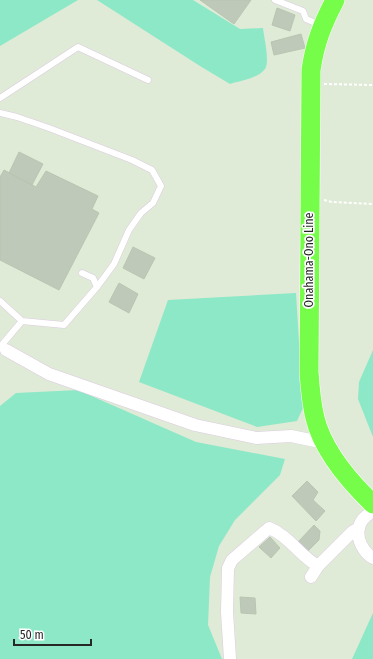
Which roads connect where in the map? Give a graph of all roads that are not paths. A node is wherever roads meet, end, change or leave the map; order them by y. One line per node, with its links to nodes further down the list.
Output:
1 (275, 0): 3 (lane)
2 (335, 0): 3 (main road, Onahama-Ono Line)
3 (322, 26): 12 (main road, Onahama-Ono Line)
4 (148, 80): 5 (lane)
5 (0, 98)
6 (0, 113): 8 (lane)
7 (82, 272): 8 (lane)
8 (98, 287): 10 (lane)
9 (0, 301): 10 (lane)
10 (22, 322): 11 (lane)
11 (3, 348): 12 (street)
12 (325, 443): 13 (main road, Onahama-Ono Line)
13 (373, 504)
14 (373, 511): 15 (street)
15 (358, 528): 16 (street); 17 (street)
16 (373, 558)
17 (318, 566): 18 (street); 19 (street)
18 (311, 577)
19 (230, 659)

